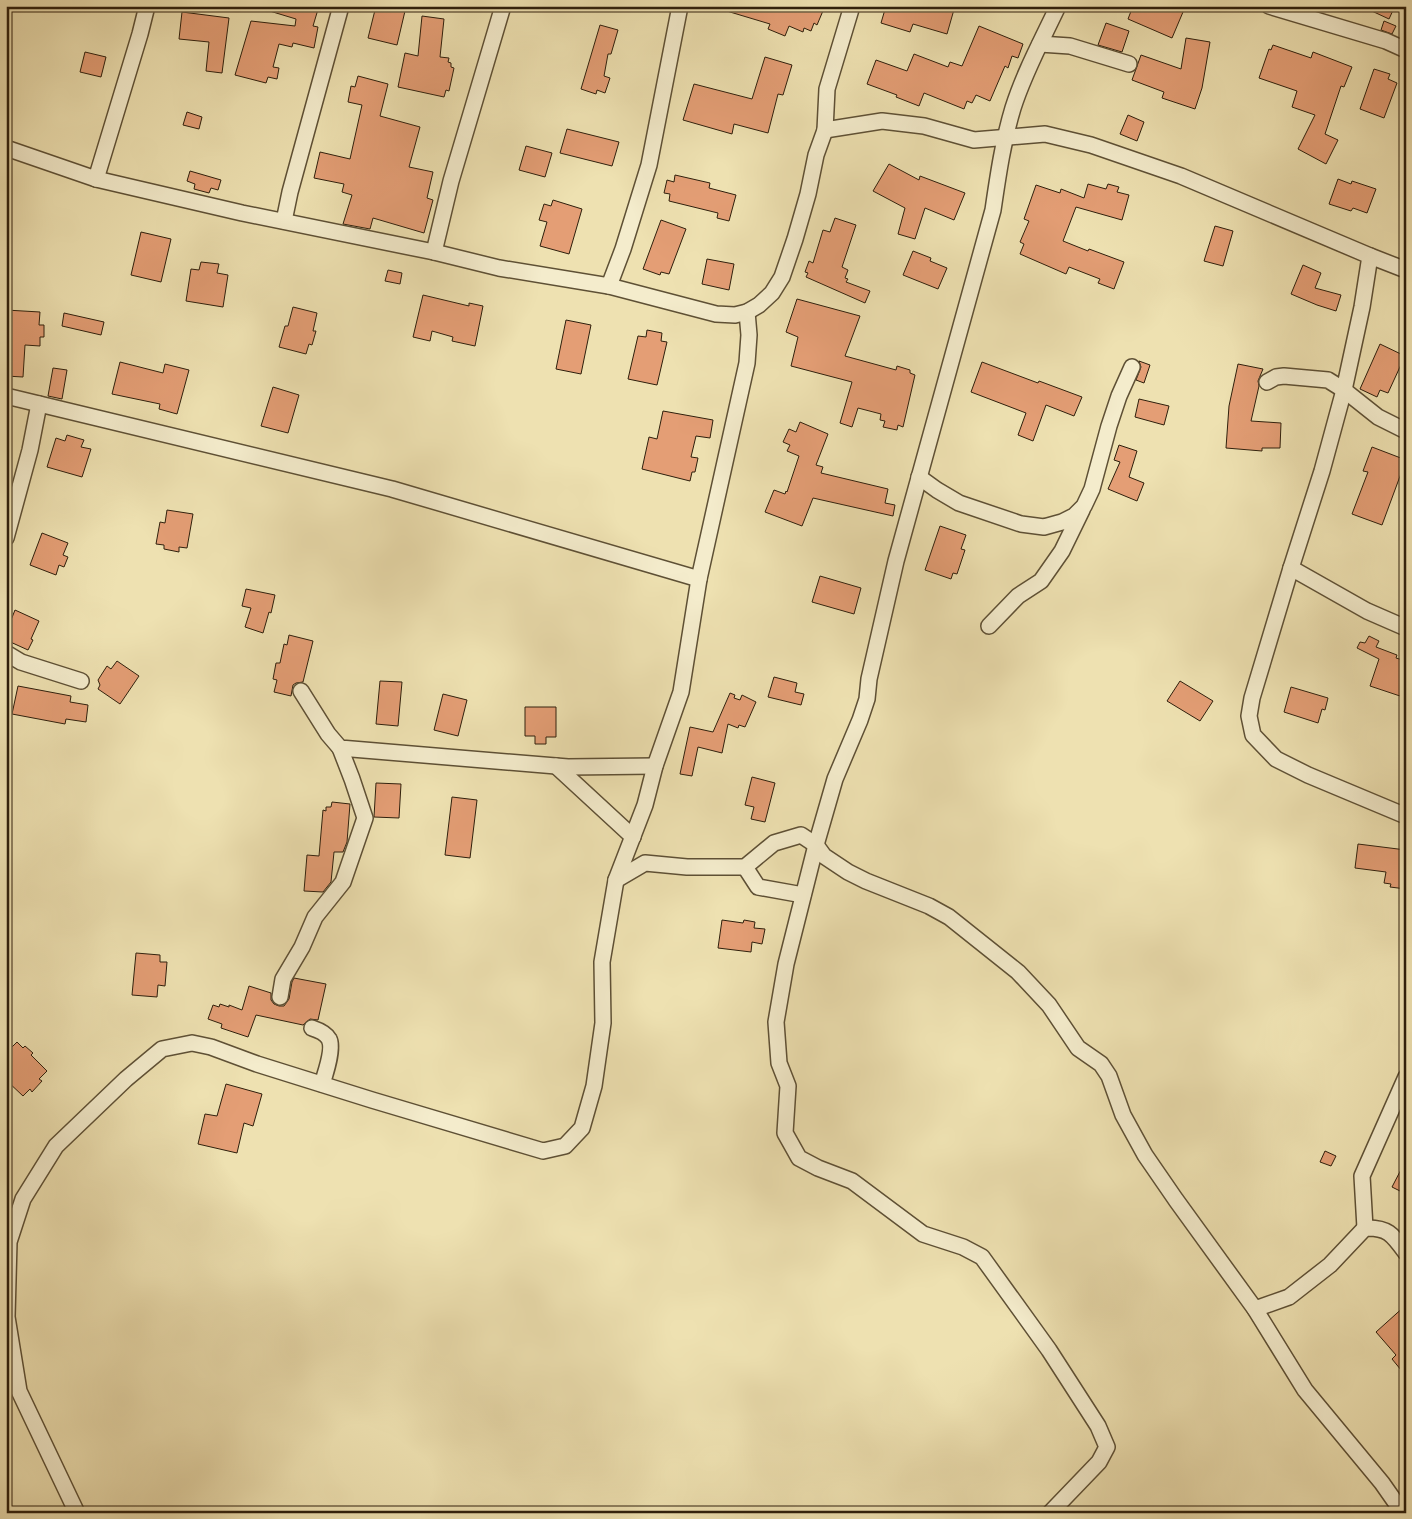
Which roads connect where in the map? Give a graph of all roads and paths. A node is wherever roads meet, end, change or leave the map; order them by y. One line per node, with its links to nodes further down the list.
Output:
1 (147, 6): 14 (street)
2 (340, 6): 15 (street)
3 (502, 6): 16 (street)
4 (680, 6): 19 (street)
5 (852, 6): 11 (street)
6 (1058, 6): 8 (street)
7 (1269, 6): 9 (street)
8 (1040, 44): 10 (street); 12 (street)
9 (1406, 50)
10 (1129, 64)
11 (825, 130): 12 (street); 20 (street)
12 (1006, 138): 17 (street); 27 (street)
13 (6, 148): 14 (street)
14 (96, 179): 15 (street)
15 (284, 221): 16 (street)
16 (434, 252): 19 (street)
17 (1370, 256): 18 (street); 23 (street)
18 (1406, 270)
19 (609, 286): 20 (street)
20 (747, 312): 31 (street)
21 (1132, 368): 28 (street)
22 (1267, 382): 23 (street)
23 (1344, 390): 26 (street); 30 (street)
24 (6, 396): 25 (street)
25 (39, 404): 29 (street); 31 (street)
26 (1406, 431)
27 (919, 477): 28 (street); 42 (street)
28 (1084, 506): 32 (street)
29 (6, 538)
30 (1291, 568): 33 (street); 40 (street)
31 (698, 579): 39 (street)
32 (989, 626)
33 (1406, 628)
34 (6, 653): 35 (street)
35 (81, 681)
36 (301, 691): 37 (street)
37 (340, 748): 38 (street); 46 (street)
38 (556, 766): 39 (street); 41 (street)
39 (656, 766): 41 (street)
40 (1406, 816)
41 (633, 837): 44 (street)
42 (816, 845): 43 (street); 45 (street); 52 (street)
43 (745, 867): 44 (street); 45 (street)
44 (616, 880): 49 (street)
45 (803, 895): 54 (street)
46 (280, 998)
47 (312, 1028): 49 (street)
48 (1406, 1077): 50 (street)
49 (322, 1084): 53 (street)
50 (1365, 1228): 51 (street); 52 (street)
51 (1406, 1253)
52 (1255, 1308): 55 (street)
53 (77, 1513)
54 (1050, 1513)
55 (1403, 1513)

